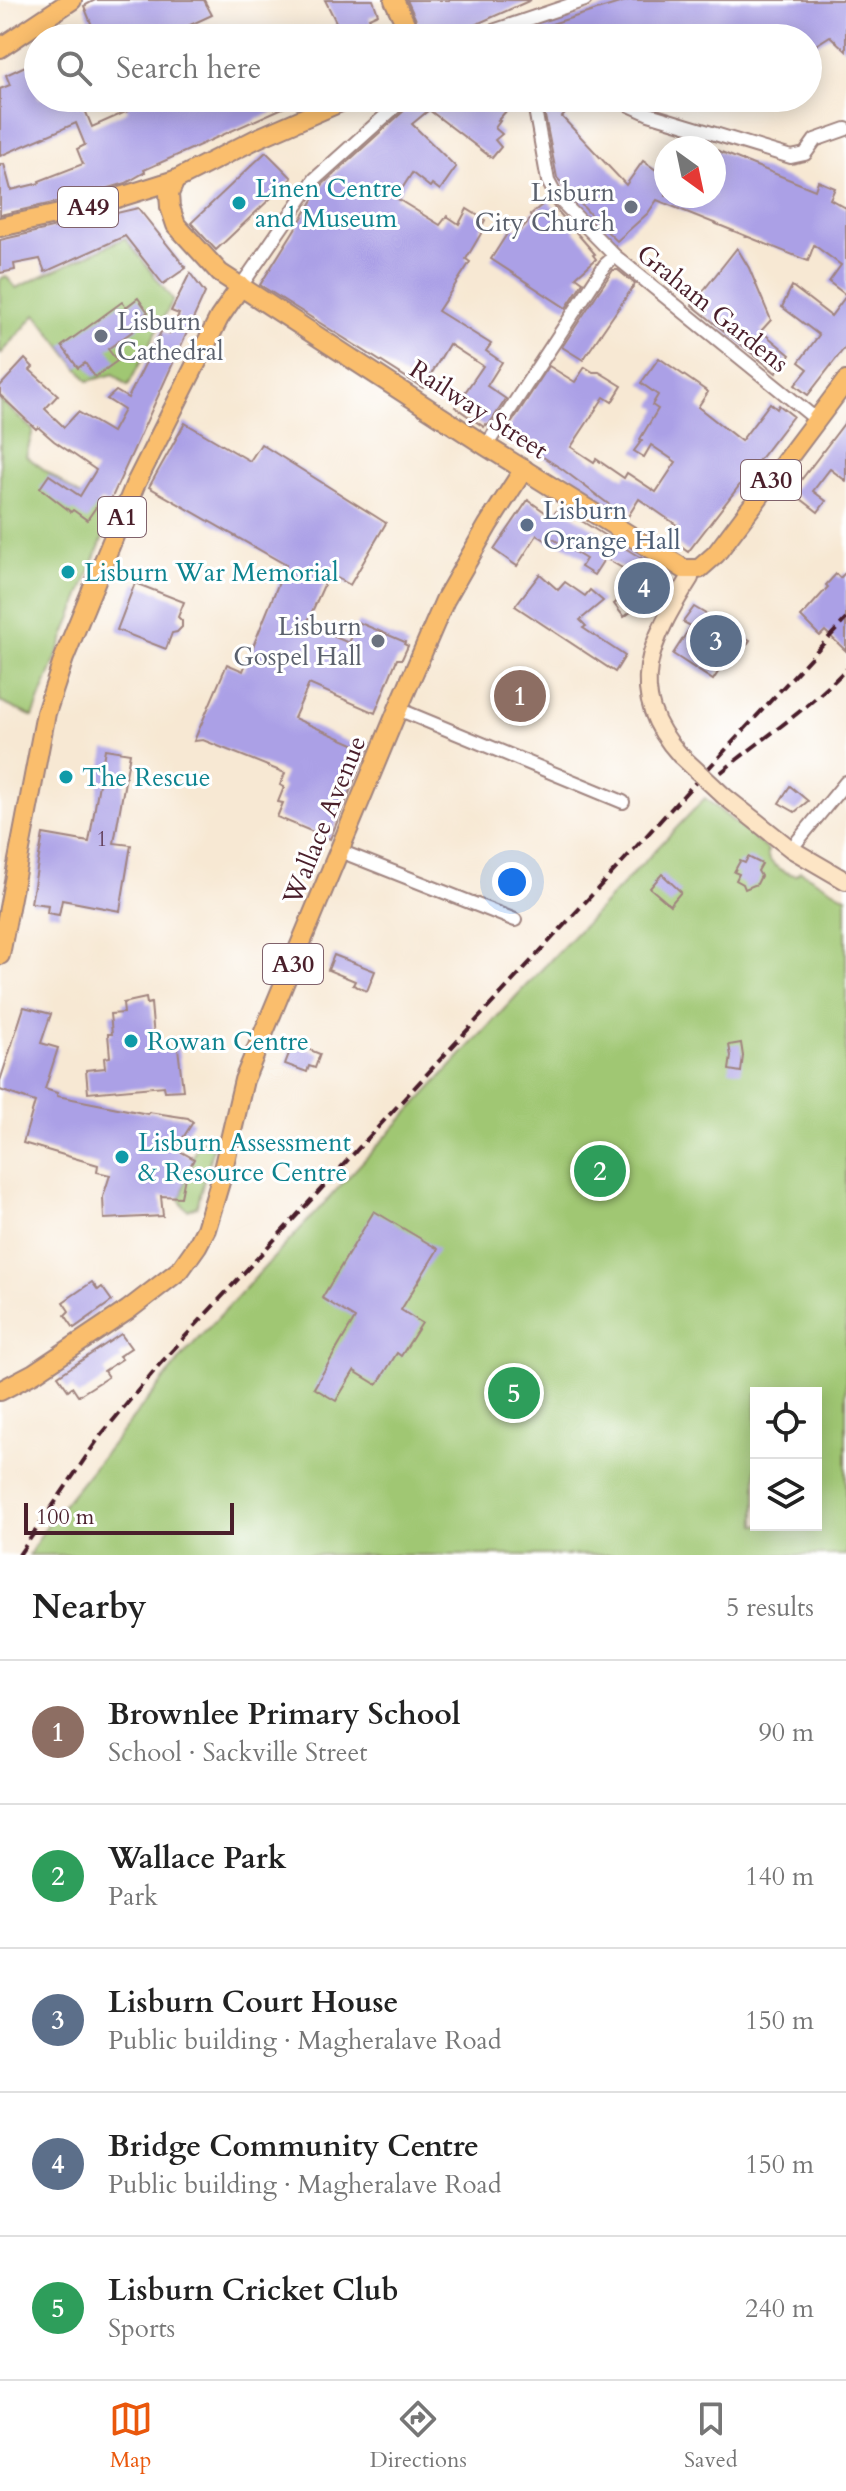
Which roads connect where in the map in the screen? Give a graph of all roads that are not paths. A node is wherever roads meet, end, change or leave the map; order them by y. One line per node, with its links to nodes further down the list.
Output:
1 (72, 0): 4 (main road)
2 (394, 0): 5 (main road)
3 (585, 0): 6 (street)
4 (36, 24)
5 (405, 24)
6 (514, 24)
7 (24, 32): 8 (main road)
8 (0, 48)
9 (318, 112): 14 (main road)
10 (389, 112): 18 (street, A1)
11 (536, 112): 16 (street, Graham Gardens)
12 (645, 112): 13 (street)
13 (846, 129)
14 (175, 180): 15 (main road, A49); 17 (main road, Railway Street)
15 (0, 227)
16 (615, 256): 21 (street, Graham Gardens); 22 (street)
17 (220, 273): 18 (main road, Railway Street); 19 (main road)
18 (241, 286): 19 (main road, A1); 22 (main road, Railway Street)
19 (222, 313): 32 (main road, A1)
20 (846, 381): 21 (main road, A30)
21 (817, 420): 24 (main road, A30)
22 (486, 446): 23 (main road, Railway Street)
23 (524, 469): 24 (main road, Railway Street); 25 (main road, Wallace Avenue / A30)
24 (691, 570): 28 (street, bridge)
25 (398, 709): 27 (street); 29 (main road, Wallace Avenue / A30)
26 (846, 782): 28 (street)
27 (623, 802)
28 (791, 849): 30 (street)
29 (340, 851): 31 (street); 33 (main road, Wallace Avenue / A30)
30 (846, 881)
31 (515, 920)
32 (0, 955)
33 (0, 1391)

